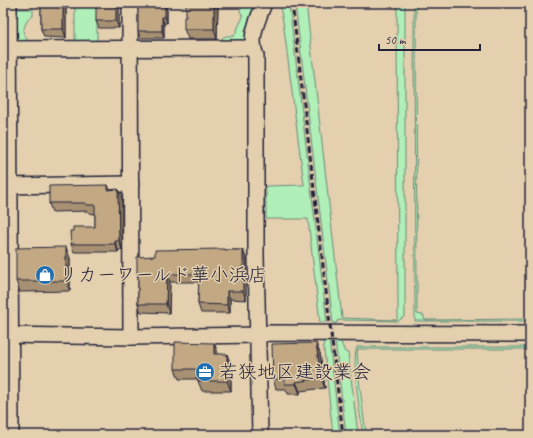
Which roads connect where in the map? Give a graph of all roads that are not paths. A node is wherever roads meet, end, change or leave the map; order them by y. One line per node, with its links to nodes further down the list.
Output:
1 (9, 3): 5 (street)
2 (130, 3): 6 (street)
3 (264, 3): 4 (street)
4 (253, 48): 6 (street); 11 (street)
5 (6, 49): 6 (street); 8 (street)
6 (130, 49): 7 (street)
7 (131, 184): 8 (street); 12 (street)
8 (6, 186): 10 (street)
9 (530, 334): 11 (street)
10 (7, 335): 12 (street); 13 (street)
11 (258, 335): 12 (street); 14 (street)
12 (131, 336)
13 (11, 435)
14 (260, 435)

